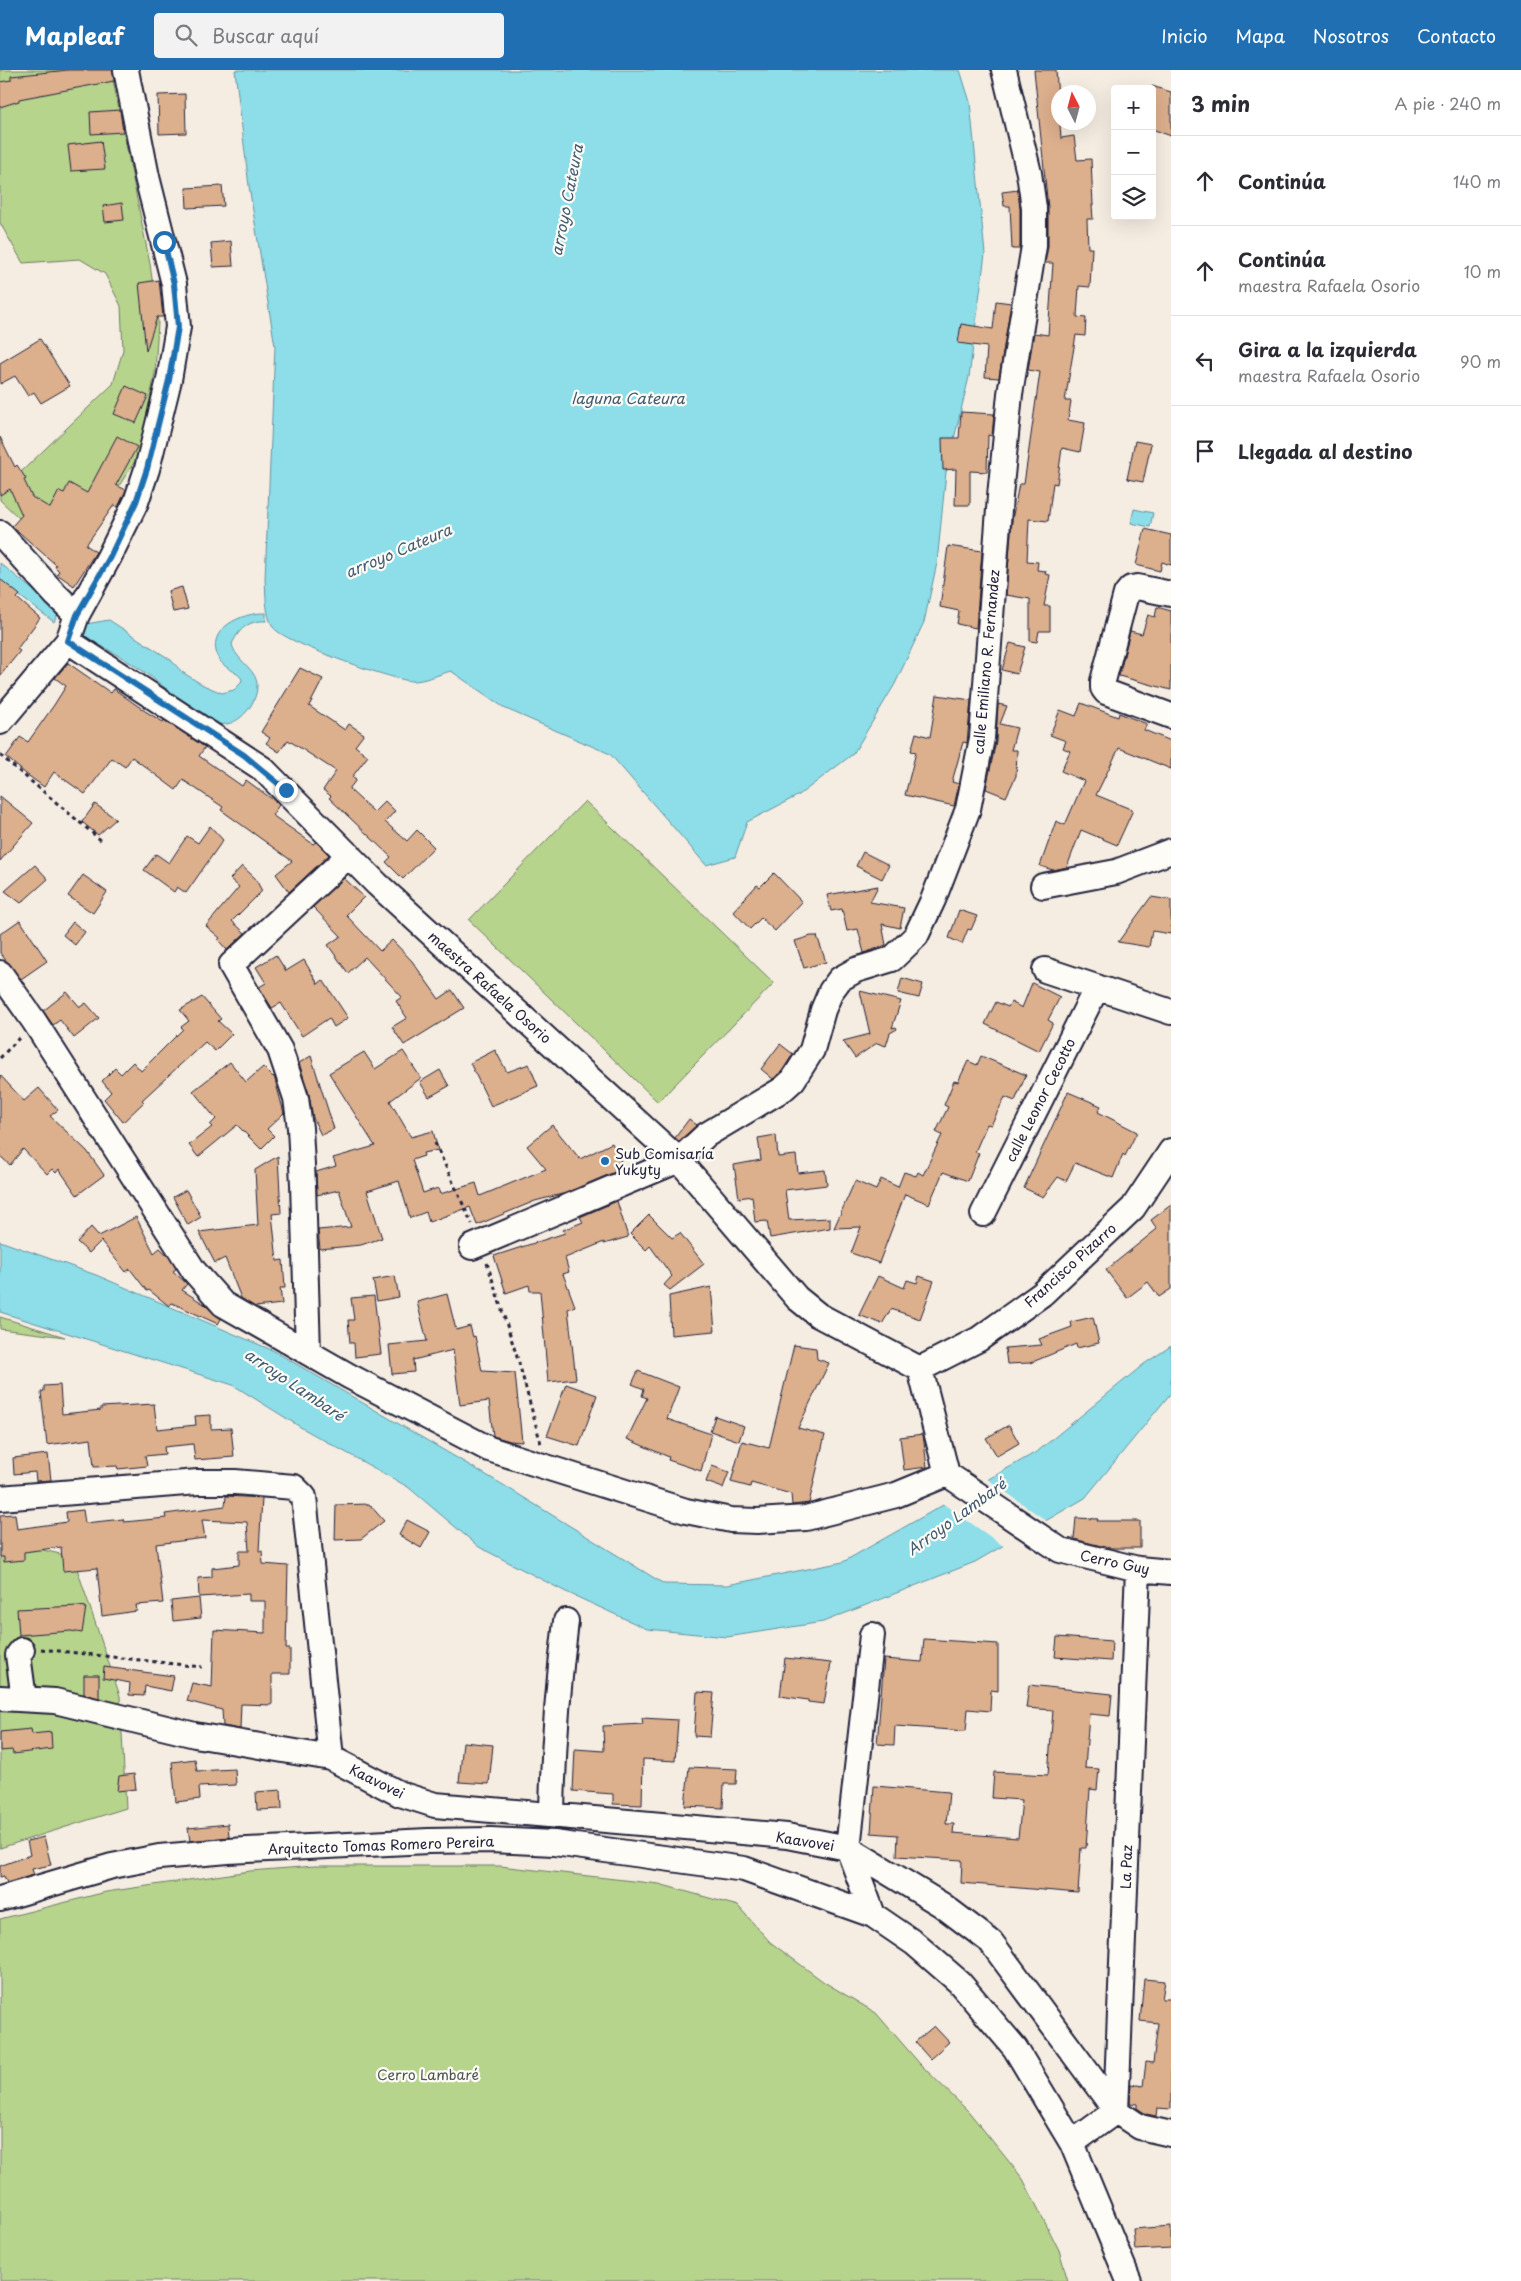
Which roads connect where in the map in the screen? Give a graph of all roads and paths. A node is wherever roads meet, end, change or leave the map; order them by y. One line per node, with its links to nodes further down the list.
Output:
1 (126, 70): 5 (street)
2 (1004, 70): 22 (street, calle Emiliano R. Fernandez)
3 (0, 533): 5 (street)
4 (1171, 594): 7 (street)
5 (77, 615): 6 (street)
6 (68, 641): 8 (street); 12 (street, maestra Rafaela Osorio)
7 (1171, 716)
8 (0, 722)
9 (0, 755): 10 (path)
10 (103, 842)
11 (1171, 851): 13 (street)
12 (349, 855): 22 (street, maestra Rafaela Osorio); 25 (street)
13 (1043, 886)
14 (1045, 970): 16 (street)
15 (0, 973): 18 (street)
16 (1097, 987): 17 (street); 23 (street, calle Leonor Cecotto)
17 (1171, 1012)
18 (34, 1021): 19 (path); 25 (street)
19 (0, 1058)
20 (436, 1143): 24 (path)
21 (1171, 1151): 26 (street, Francisco Pizarro)
22 (679, 1160): 24 (street, calle Emiliano R. Fernandez); 26 (street, maestra Rafaela Osorio)
23 (983, 1214)
24 (476, 1246): 27 (path)
25 (308, 1352): 27 (street)
26 (920, 1369): 28 (street)
27 (547, 1469): 28 (street)
28 (952, 1477): 30 (street, Cerro Guy)
29 (0, 1498): 38 (street)
30 (1138, 1569): 31 (street, Cerro Guy); 43 (street, La Paz)
31 (1171, 1572)
32 (566, 1621): 39 (street)
33 (872, 1635): 40 (street)
34 (22, 1650): 35 (path); 37 (street)
35 (202, 1667)
36 (0, 1698): 37 (street, Kaavovei)
37 (24, 1699): 38 (street, Kaavovei)
38 (331, 1758): 39 (street, Kaavovei)
39 (552, 1815): 40 (street, Kaavovei)
40 (848, 1848): 42 (street); 43 (street, Kaavovei)
41 (0, 1898): 42 (street, Arquitecto Tomas Romero Pereira)
42 (873, 1915): 45 (street, Arquitecto Tomas Romero Pereira)
43 (1116, 2111): 44 (street, Kaavovei); 45 (street)
44 (1171, 2134)
45 (1072, 2143): 46 (street, Arquitecto Tomas Romero Pereira)
46 (1129, 2281)

